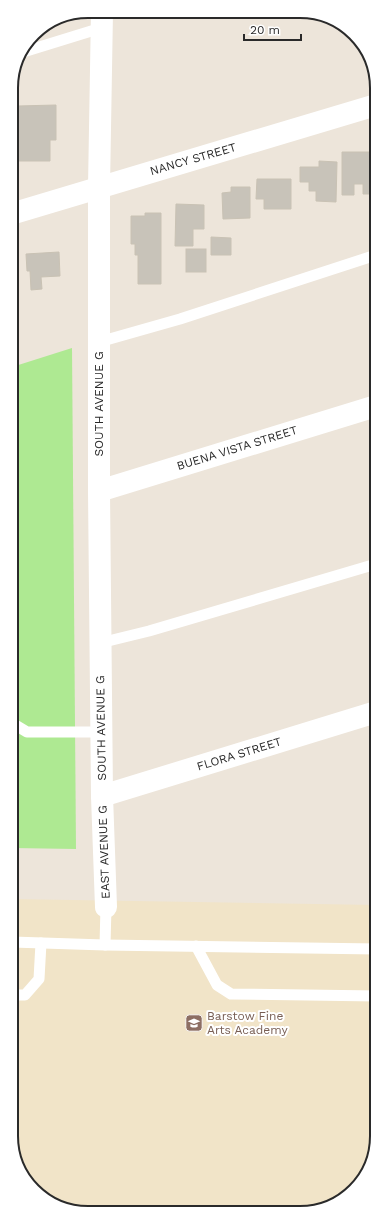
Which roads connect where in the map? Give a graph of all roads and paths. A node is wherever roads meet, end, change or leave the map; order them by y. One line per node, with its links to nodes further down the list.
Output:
1 (102, 20): 2 (lane); 4 (street, SOUTH AVENUE G)
2 (31, 49)
3 (370, 107): 4 (street, NANCY STREET)
4 (99, 187): 5 (street, NANCY STREET); 7 (street, SOUTH AVENUE G)
5 (18, 212)
6 (370, 258): 7 (lane)
7 (99, 342): 9 (street, SOUTH AVENUE G)
8 (370, 408): 9 (street, BUENA VISTA STREET)
9 (98, 491): 11 (street, SOUTH AVENUE G)
10 (370, 566): 11 (lane)
11 (100, 643): 14 (street, SOUTH AVENUE G)
12 (370, 714): 15 (street, FLORA STREET)
13 (18, 727): 14 (lane)
14 (101, 732): 15 (street, SOUTH AVENUE G)
15 (102, 796): 16 (street, EAST AVENUE G)
16 (106, 907): 19 (lane)
17 (18, 942): 18 (lane)
18 (40, 943): 19 (lane); 22 (lane)
19 (105, 945): 20 (lane)
20 (196, 946): 21 (lane); 23 (lane)
21 (370, 949)
22 (18, 995)
23 (370, 996)

